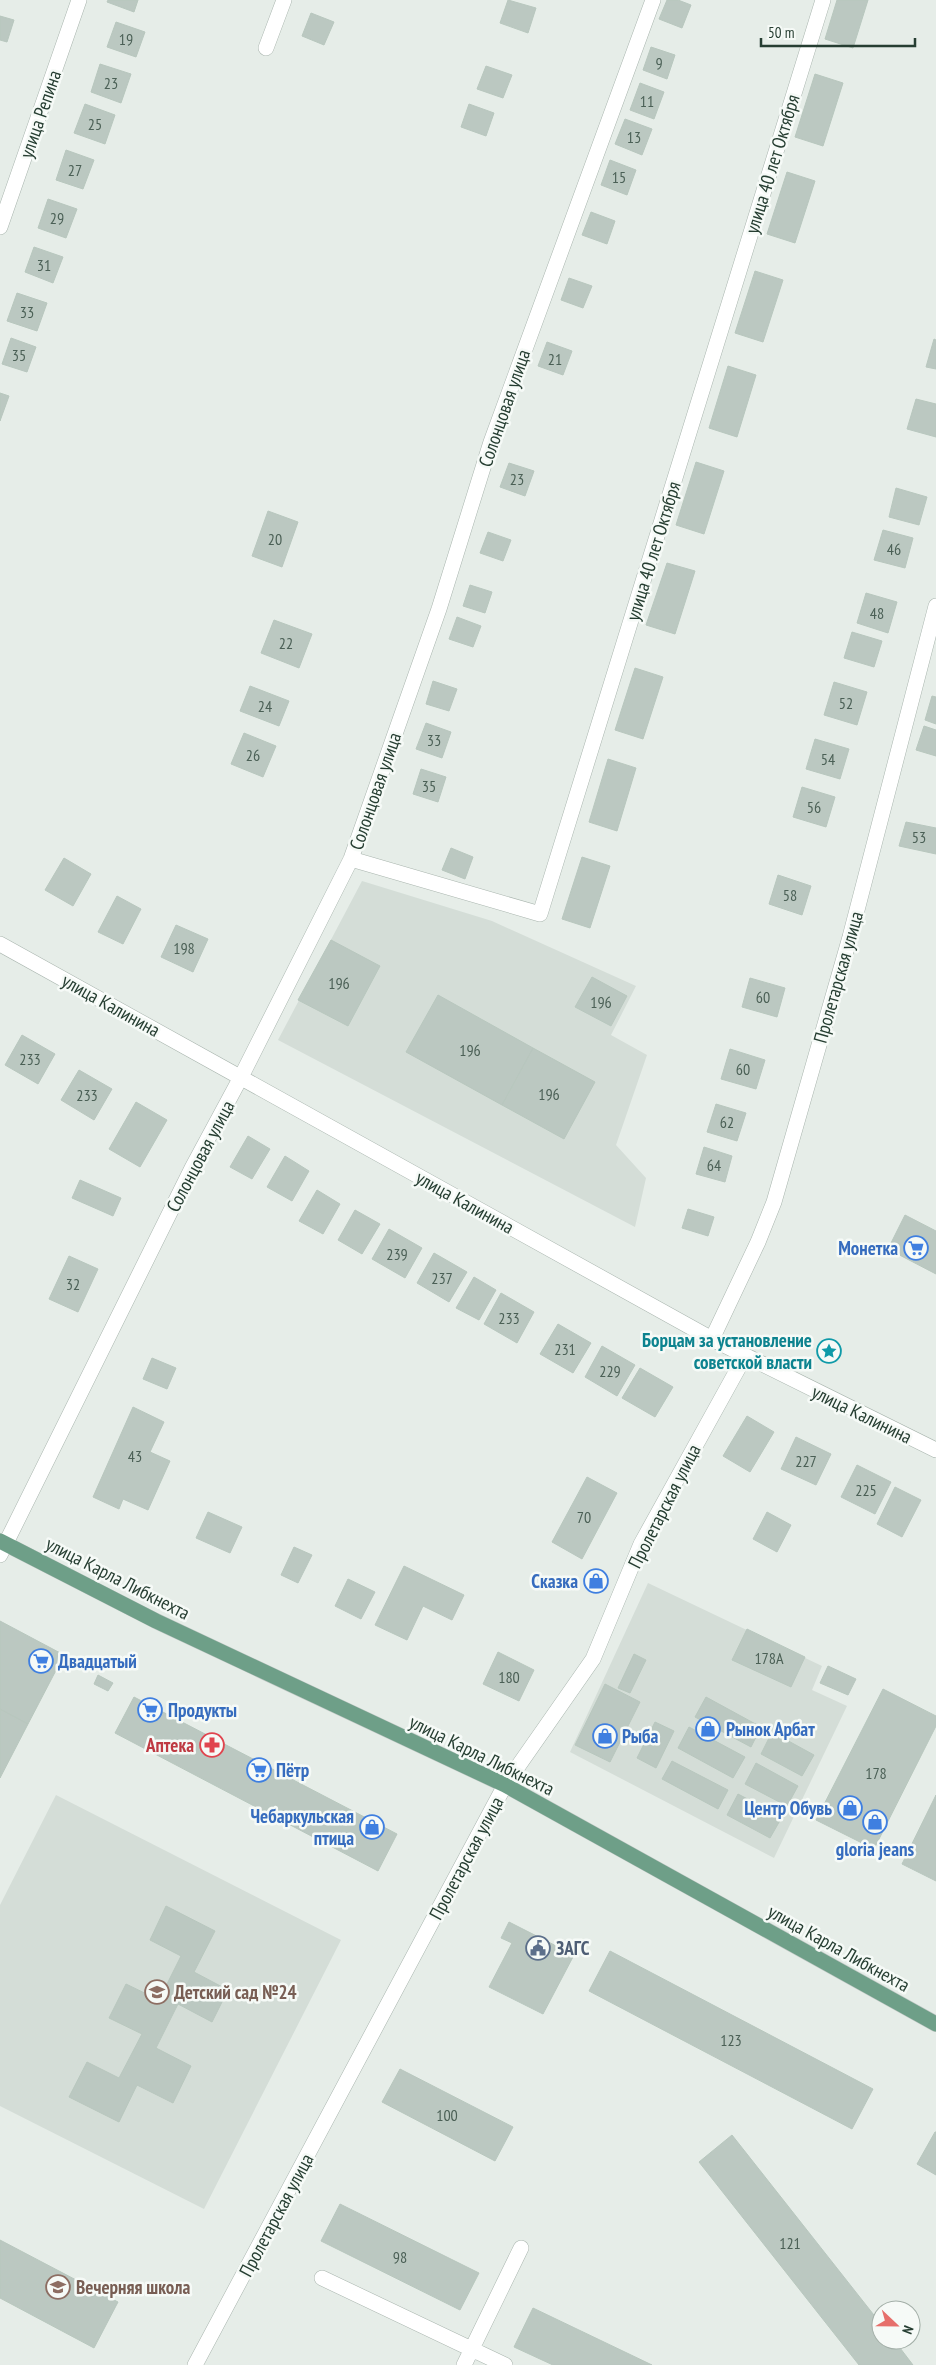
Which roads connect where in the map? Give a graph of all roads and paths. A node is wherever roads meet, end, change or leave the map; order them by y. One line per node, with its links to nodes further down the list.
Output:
1 (79, 0): 6 (street, улица Репина)
2 (284, 0): 5 (street)
3 (653, 0): 8 (street, Солонцовая улица)
4 (823, 0): 8 (street, улица 40 лет Октября)
5 (266, 48)
6 (0, 228)
7 (936, 606): 11 (street, Пролетарская улица)
8 (351, 859): 10 (street, Солонцовая улица)
9 (0, 944): 10 (street, улица Калинина)
10 (242, 1077): 11 (street, улица Калинина); 14 (street, Солонцовая улица)
11 (712, 1339): 12 (street, улица Калинина)
12 (744, 1356): 13 (street, улица Калинина); 15 (street, Пролетарская улица)
13 (936, 1450)
14 (2, 1547): 15 (main road, улица Карла Либкнехта)
15 (504, 1785): 16 (main road, улица Карла Либкнехта); 20 (street, Пролетарская улица)
16 (936, 2024)
17 (521, 2248): 19 (street)
18 (322, 2278): 19 (street)
19 (472, 2349): 21 (street); 22 (street)
20 (195, 2365)
21 (464, 2365)
22 (505, 2365)

